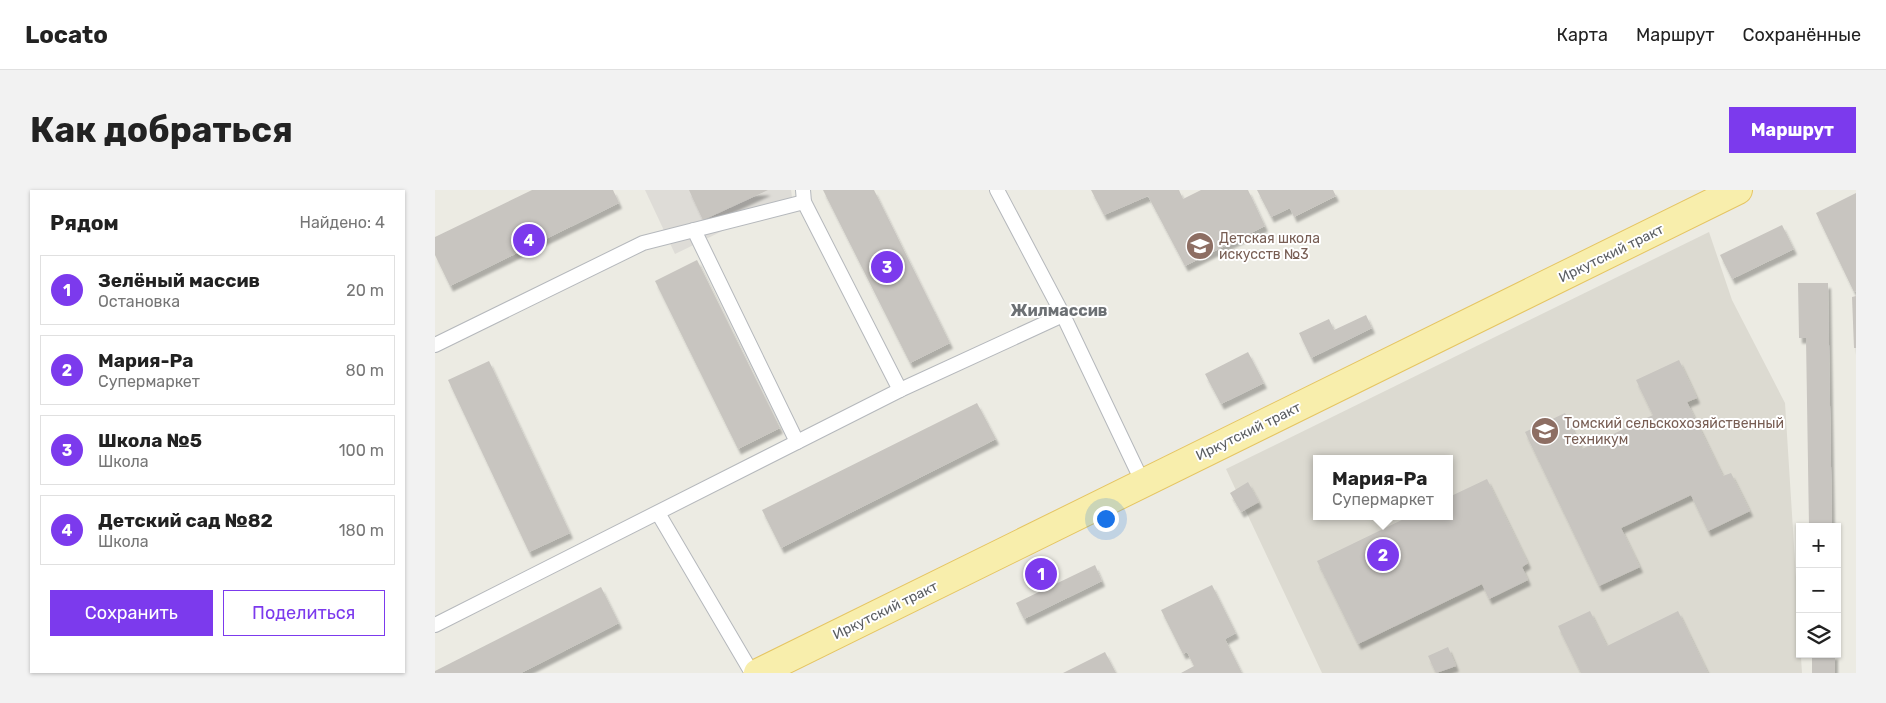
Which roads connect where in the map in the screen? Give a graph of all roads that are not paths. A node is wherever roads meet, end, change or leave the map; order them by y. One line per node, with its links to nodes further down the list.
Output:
1 (997, 190): 5 (lane)
2 (1738, 190): 9 (main road, Иркутский тракт)
3 (804, 196): 4 (lane); 7 (lane)
4 (694, 230): 6 (lane); 8 (lane)
5 (1063, 315): 7 (lane); 9 (lane)
6 (435, 345)
7 (899, 390): 8 (lane)
8 (797, 442): 10 (lane)
9 (1143, 483): 13 (main road, Иркутский тракт)
10 (658, 513): 11 (lane); 12 (lane)
11 (435, 625)
12 (752, 673)
13 (758, 673)

